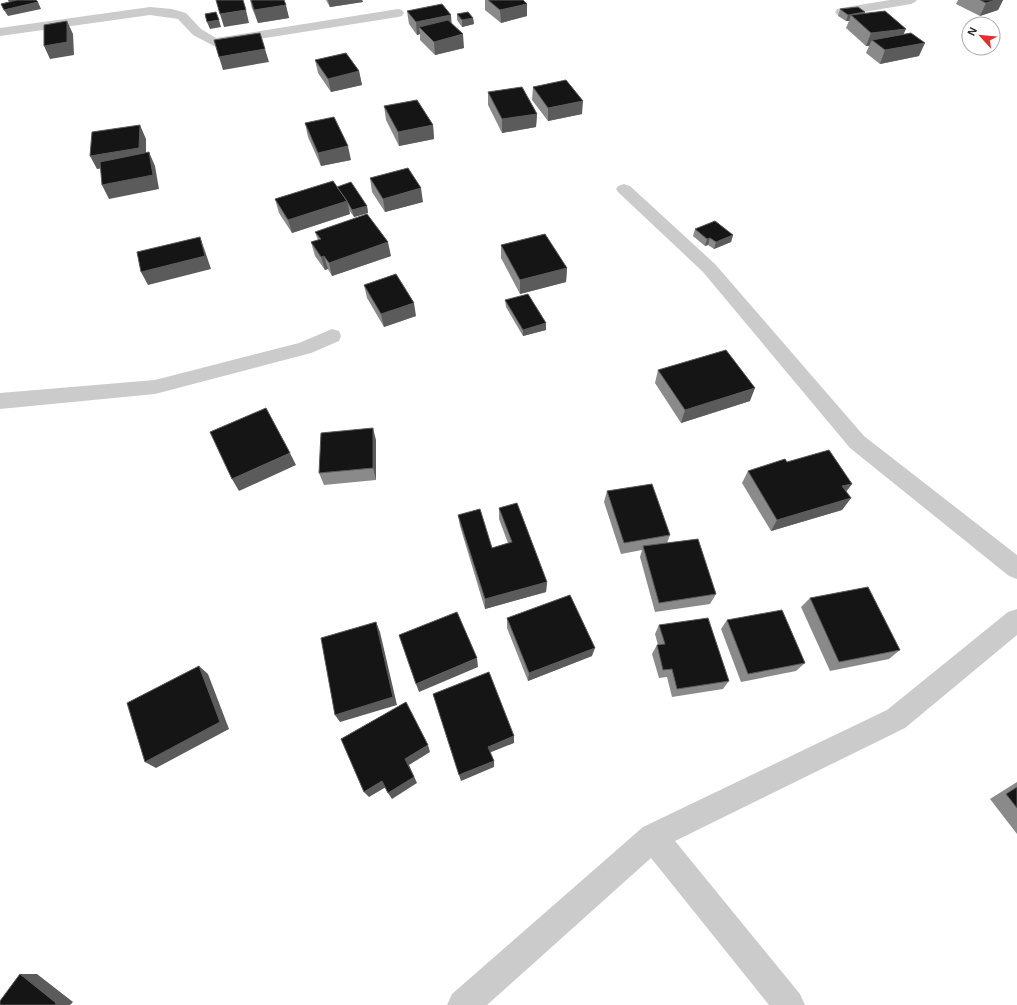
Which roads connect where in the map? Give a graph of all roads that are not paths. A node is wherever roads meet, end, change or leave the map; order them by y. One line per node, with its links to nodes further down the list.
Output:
1 (911, 0): 2 (street)
2 (841, 12)
3 (398, 13): 4 (street)
4 (0, 32)
5 (624, 189): 8 (street)
6 (332, 336): 7 (street)
7 (0, 401)
8 (1017, 569)
9 (1017, 620): 10 (street)
10 (653, 837): 11 (street); 12 (street)
11 (463, 1005)
12 (789, 1005)

